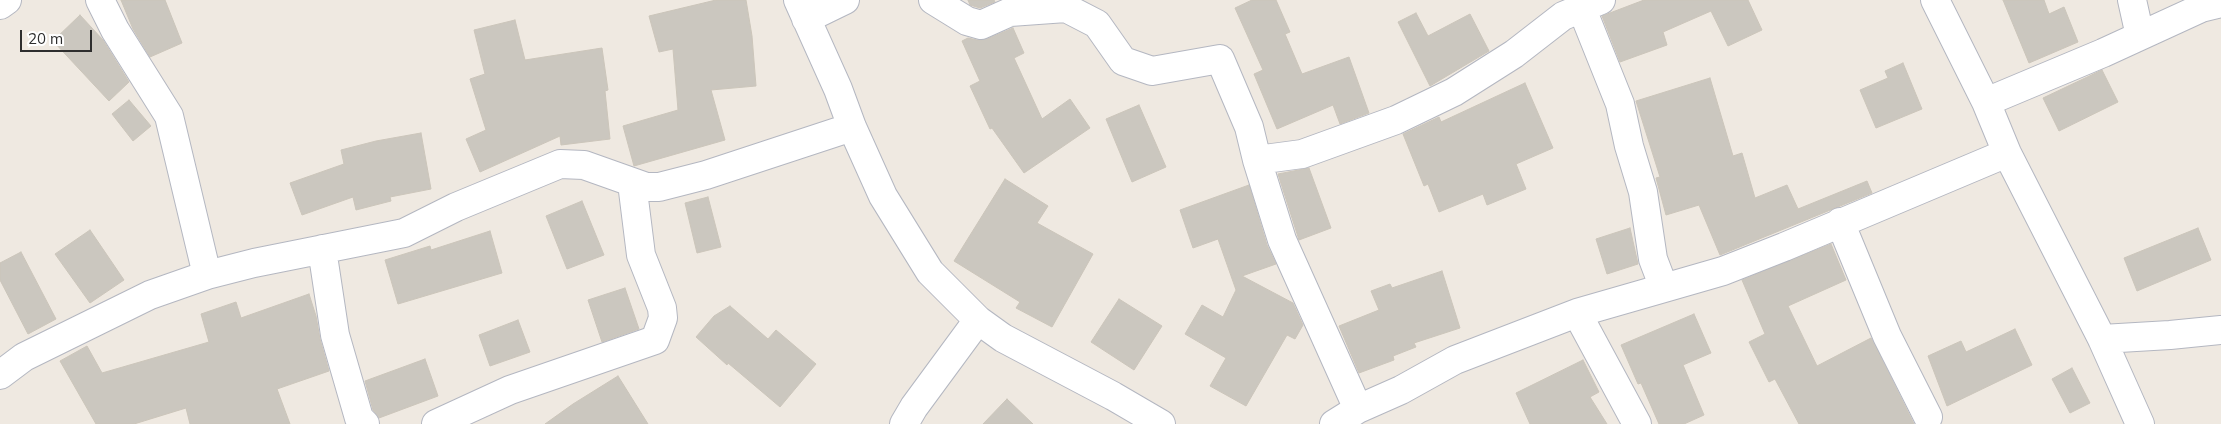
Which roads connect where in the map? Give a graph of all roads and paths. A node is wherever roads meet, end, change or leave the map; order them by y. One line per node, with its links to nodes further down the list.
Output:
1 (7, 0): 8 (street)
2 (100, 0): 19 (street)
3 (845, 0): 10 (street)
4 (933, 0): 15 (street)
5 (1935, 0): 12 (street)
6 (2132, 0): 11 (street)
7 (2221, 3): 11 (street)
8 (0, 5)
9 (1577, 6): 15 (street); 20 (street)
10 (802, 9): 13 (street)
11 (2140, 36): 12 (street)
12 (1986, 102): 14 (street)
13 (852, 127): 16 (street); 22 (street)
14 (2007, 153): 17 (street); 24 (street)
15 (1257, 160): 26 (street)
16 (632, 183): 18 (street); 29 (street)
17 (1840, 222): 20 (street); 27 (street)
18 (322, 249): 19 (street); 28 (street)
19 (207, 275): 25 (street)
20 (1664, 288): 21 (street)
21 (1577, 313): 26 (street); 33 (street)
22 (978, 320): 30 (street); 31 (street)
23 (2221, 330): 24 (street)
24 (2102, 339): 34 (street)
25 (0, 375)
26 (1358, 409): 32 (street)
27 (1928, 417)
28 (365, 424)
29 (436, 424)
30 (904, 424)
31 (1161, 424)
32 (1334, 424)
33 (1637, 424)
34 (2140, 424)

